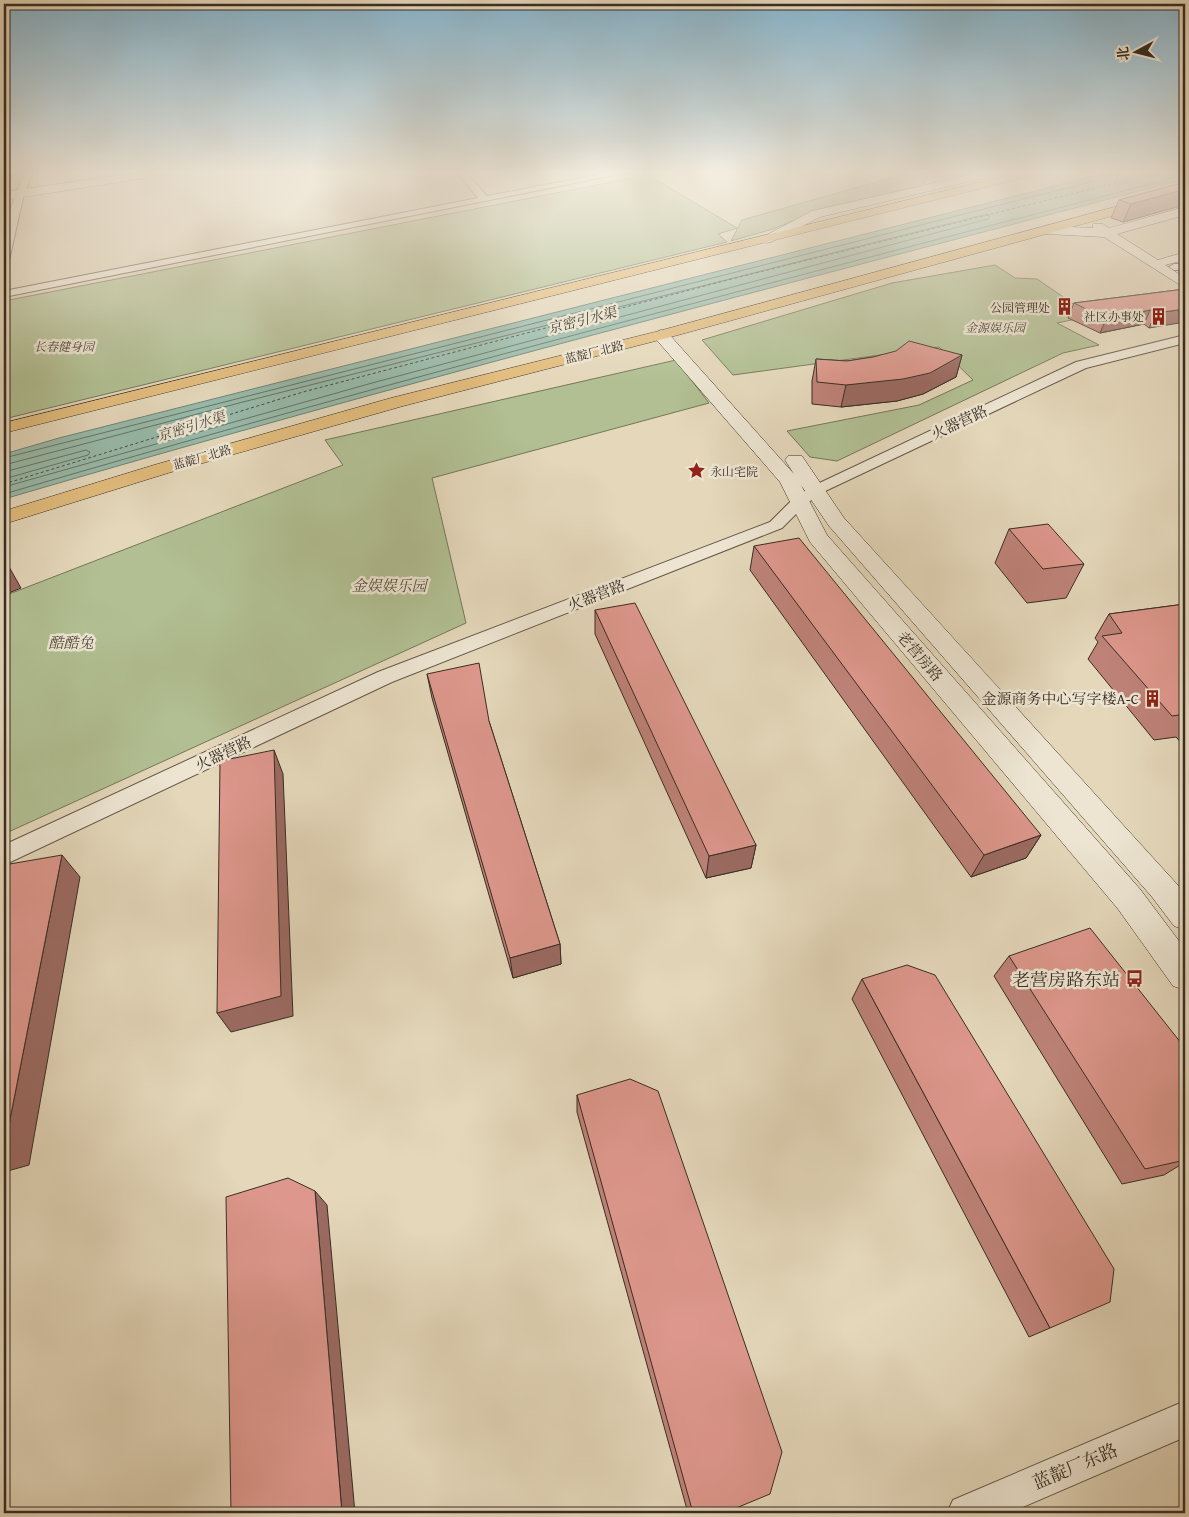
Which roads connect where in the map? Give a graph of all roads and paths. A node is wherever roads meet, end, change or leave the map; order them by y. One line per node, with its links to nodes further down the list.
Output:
1 (8, 241): 8 (street)
2 (273, 241): 11 (street)
3 (755, 241): 14 (highway)
4 (1007, 241): 12 (highway, 蓝靛厂北路)
5 (1124, 241): 10 (street)
6 (1128, 241): 9 (street)
7 (1185, 256): 9 (street)
8 (4, 260)
9 (1177, 267)
10 (1185, 284)
11 (4, 294)
12 (670, 333): 15 (street, 老营房路); 16 (highway, 蓝靛厂北路)
13 (1185, 340): 15 (street, 火器营路)
14 (4, 428)
15 (808, 496): 17 (street, 火器营路); 18 (street, 老营房路); 19 (street, 老营房路)
16 (4, 518)
17 (4, 855)
18 (1185, 916)
19 (1185, 975)
20 (1185, 1419): 21 (street, 蓝靛厂东路)
21 (966, 1513)

